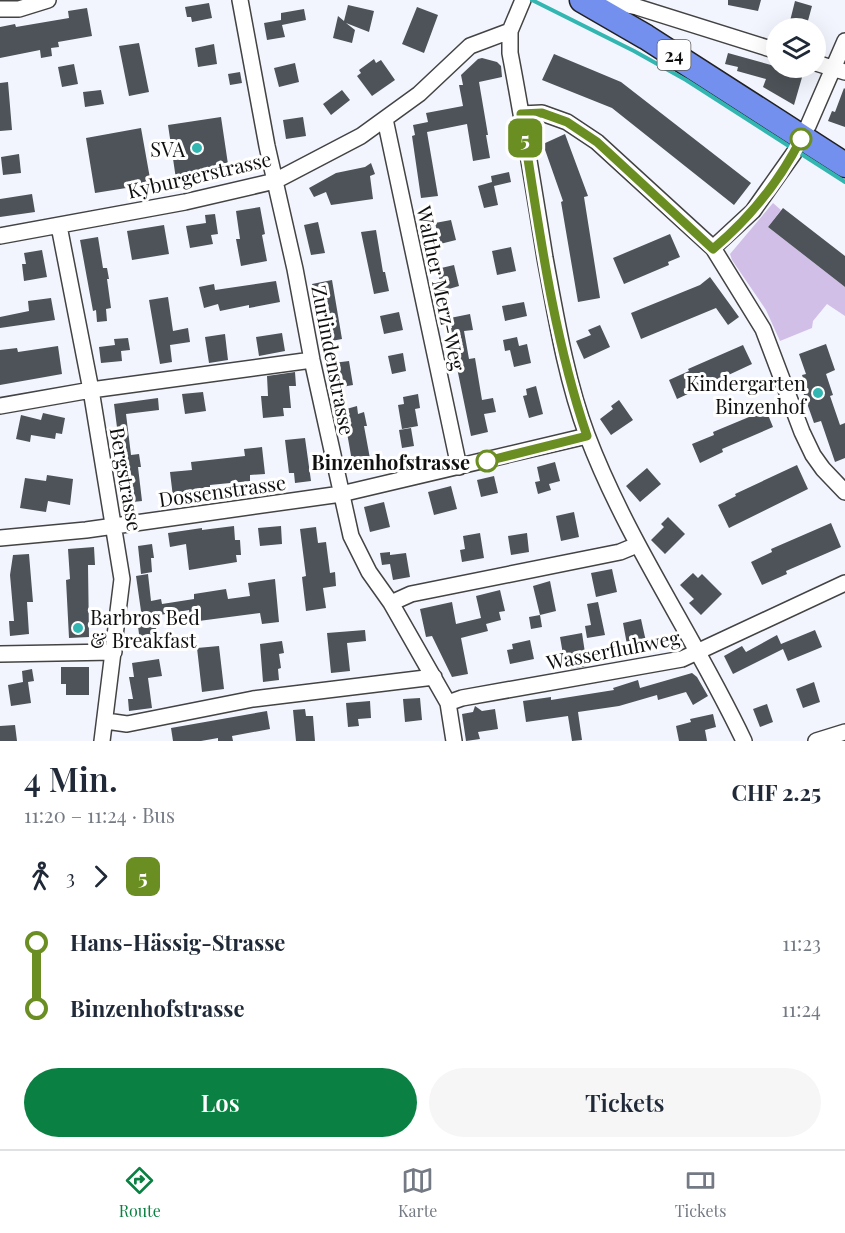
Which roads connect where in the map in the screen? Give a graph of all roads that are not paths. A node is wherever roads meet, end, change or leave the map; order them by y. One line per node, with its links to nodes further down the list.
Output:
1 (48, 0): 6 (street)
2 (240, 0): 16 (street, Zurlindenstrasse)
3 (523, 0): 7 (street)
4 (582, 0): 15 (main road, 24)
5 (602, 0): 9 (street)
6 (0, 9)
7 (510, 31): 11 (street); 12 (street, Kyburgerstrasse)
8 (845, 41): 10 (street)
9 (766, 48)
10 (839, 70): 13 (street)
11 (521, 114): 19 (street); 23 (street)
12 (384, 119): 16 (street, Kyburgerstrasse); 24 (street, Walther Merz-Weg)
13 (808, 126)
14 (794, 153): 19 (street)
15 (845, 165)
16 (275, 181): 17 (street, Kyburgerstrasse); 20 (street, Zurlindenstrasse)
17 (59, 226): 18 (street, Kyburgerstrasse); 21 (street, Bergstrasse)
18 (0, 236)
19 (713, 249): 25 (street)
20 (312, 360): 21 (street); 26 (street, Zurlindenstrasse)
21 (92, 390): 22 (street); 27 (street, Bergstrasse)
22 (0, 406)
23 (587, 436): 24 (street, Dossenstrasse); 29 (street)
24 (459, 467): 26 (street, Dossenstrasse)
25 (845, 492)
26 (341, 494): 27 (street, Dossenstrasse); 31 (street, Zurlindenstrasse)
27 (115, 526): 28 (street, Dossenstrasse); 32 (street, Bergstrasse)
28 (0, 538)
29 (637, 545): 31 (street); 33 (street)
30 (845, 583): 33 (street, Wasserfluhweg)
31 (391, 603): 35 (street, Zurlindenstrasse)
32 (114, 652): 34 (street); 37 (street, Bergstrasse)
33 (699, 652): 36 (street, Wasserfluhweg); 41 (street)
34 (0, 654)
35 (434, 677): 36 (street, Zurlindenstrasse); 37 (street)
36 (448, 703): 40 (street, Zurlindenstrasse)
37 (106, 721): 39 (street, Bergstrasse)
38 (845, 732): 42 (street)
39 (102, 741)
40 (454, 741)
41 (744, 741)
42 (816, 741)

